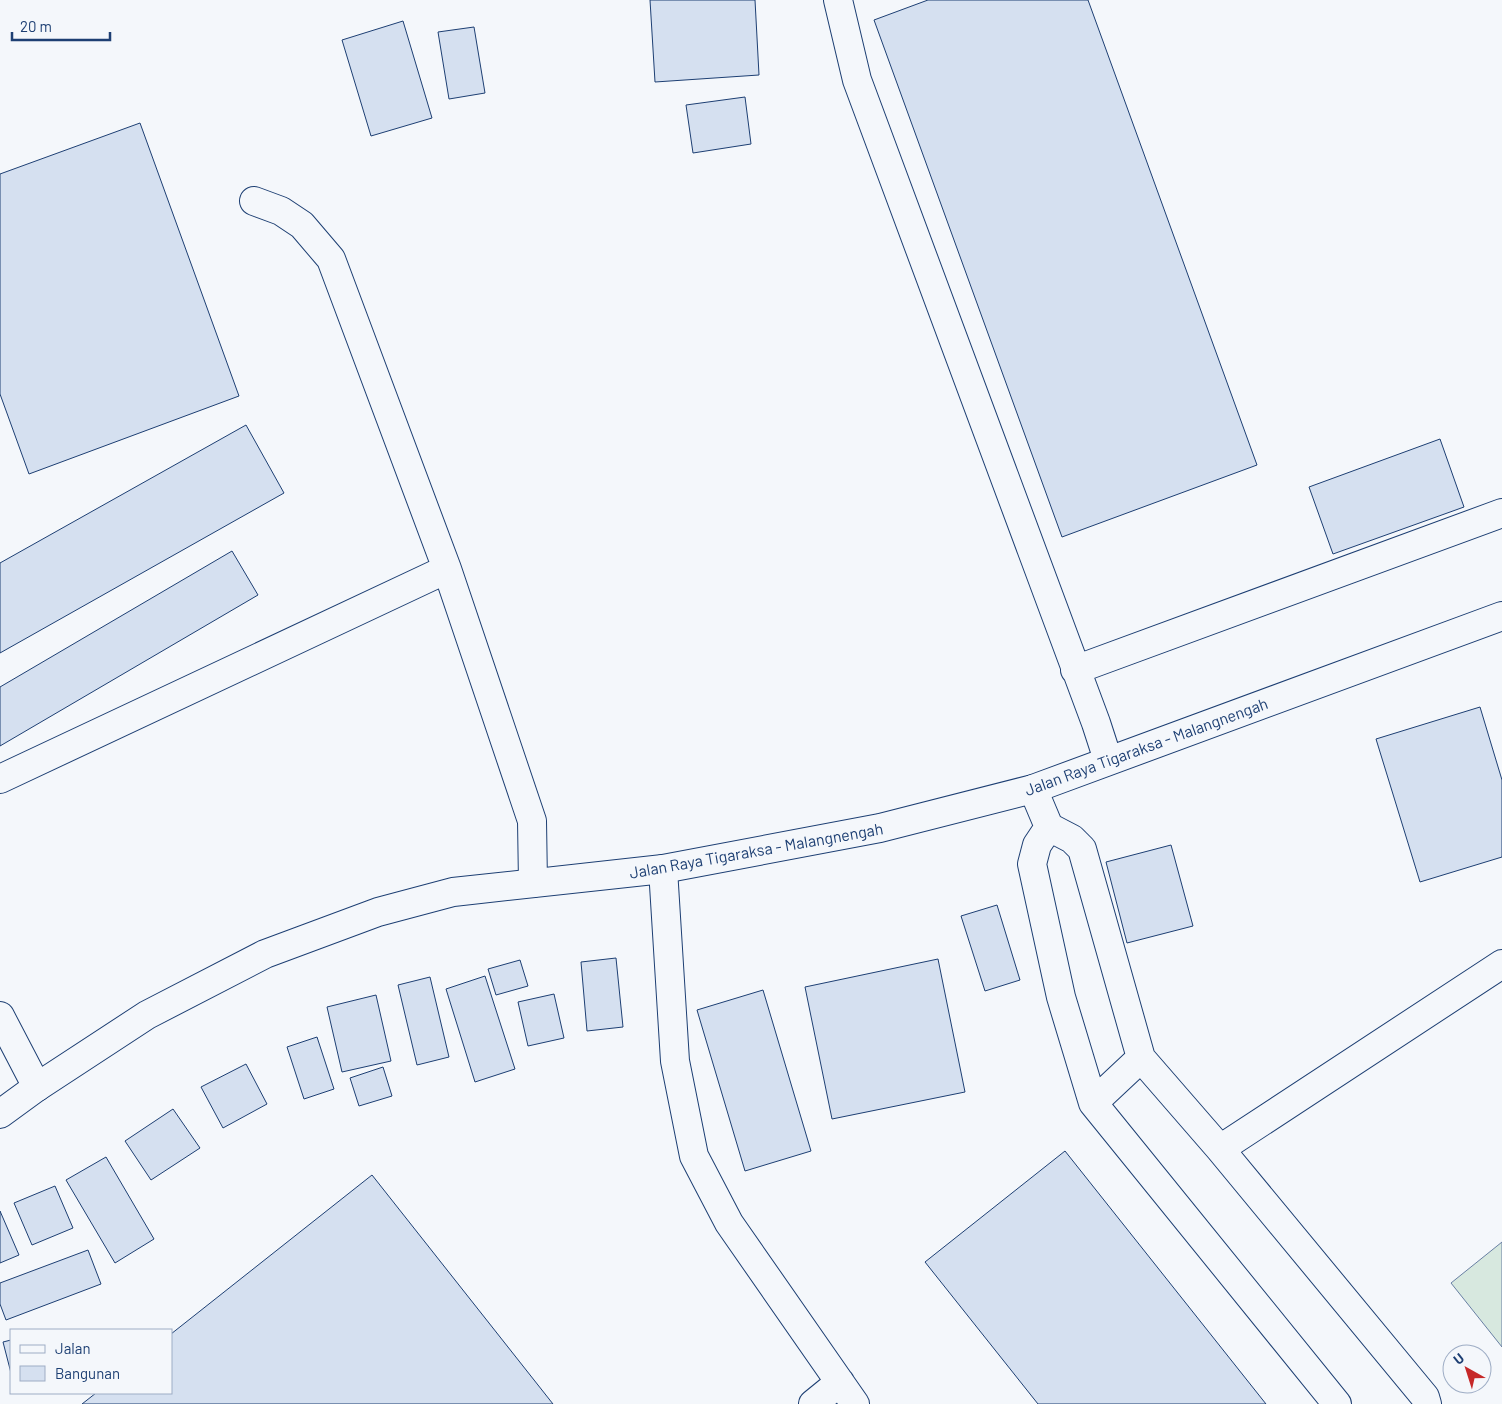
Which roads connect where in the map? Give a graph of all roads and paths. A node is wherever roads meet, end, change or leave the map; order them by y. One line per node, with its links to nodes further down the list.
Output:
1 (838, 0): 6 (main road)
2 (254, 201): 4 (main road)
3 (1502, 513): 6 (main road)
4 (446, 569): 8 (main road); 12 (main road)
5 (1502, 616): 7 (main road, Jalan Raya Tigaraksa - Malangnengah)
6 (1076, 670): 7 (main road)
7 (1108, 760): 9 (main road, Jalan Raya Tigaraksa - Malangnengah)
8 (0, 779)
9 (1033, 789): 10 (main road); 11 (main road, Jalan Raya Tigaraksa - Malangnengah)
10 (1048, 827): 15 (main road); 17 (main road)
11 (663, 870): 12 (main road, Jalan Raya Tigaraksa - Malangnengah); 20 (main road)
12 (533, 883): 16 (main road, Jalan Raya Tigaraksa - Malangnengah)
13 (1502, 964): 19 (main road)
14 (0, 1016): 16 (main road)
15 (1141, 1058): 17 (main road); 19 (main road)
16 (37, 1087): 18 (main road, Jalan Raya Tigaraksa - Malangnengah)
17 (1093, 1103): 22 (main road)
18 (0, 1114)
19 (1220, 1150): 23 (main road)
20 (847, 1393): 21 (main road)
21 (812, 1404)
22 (1337, 1404)
23 (1427, 1404)

